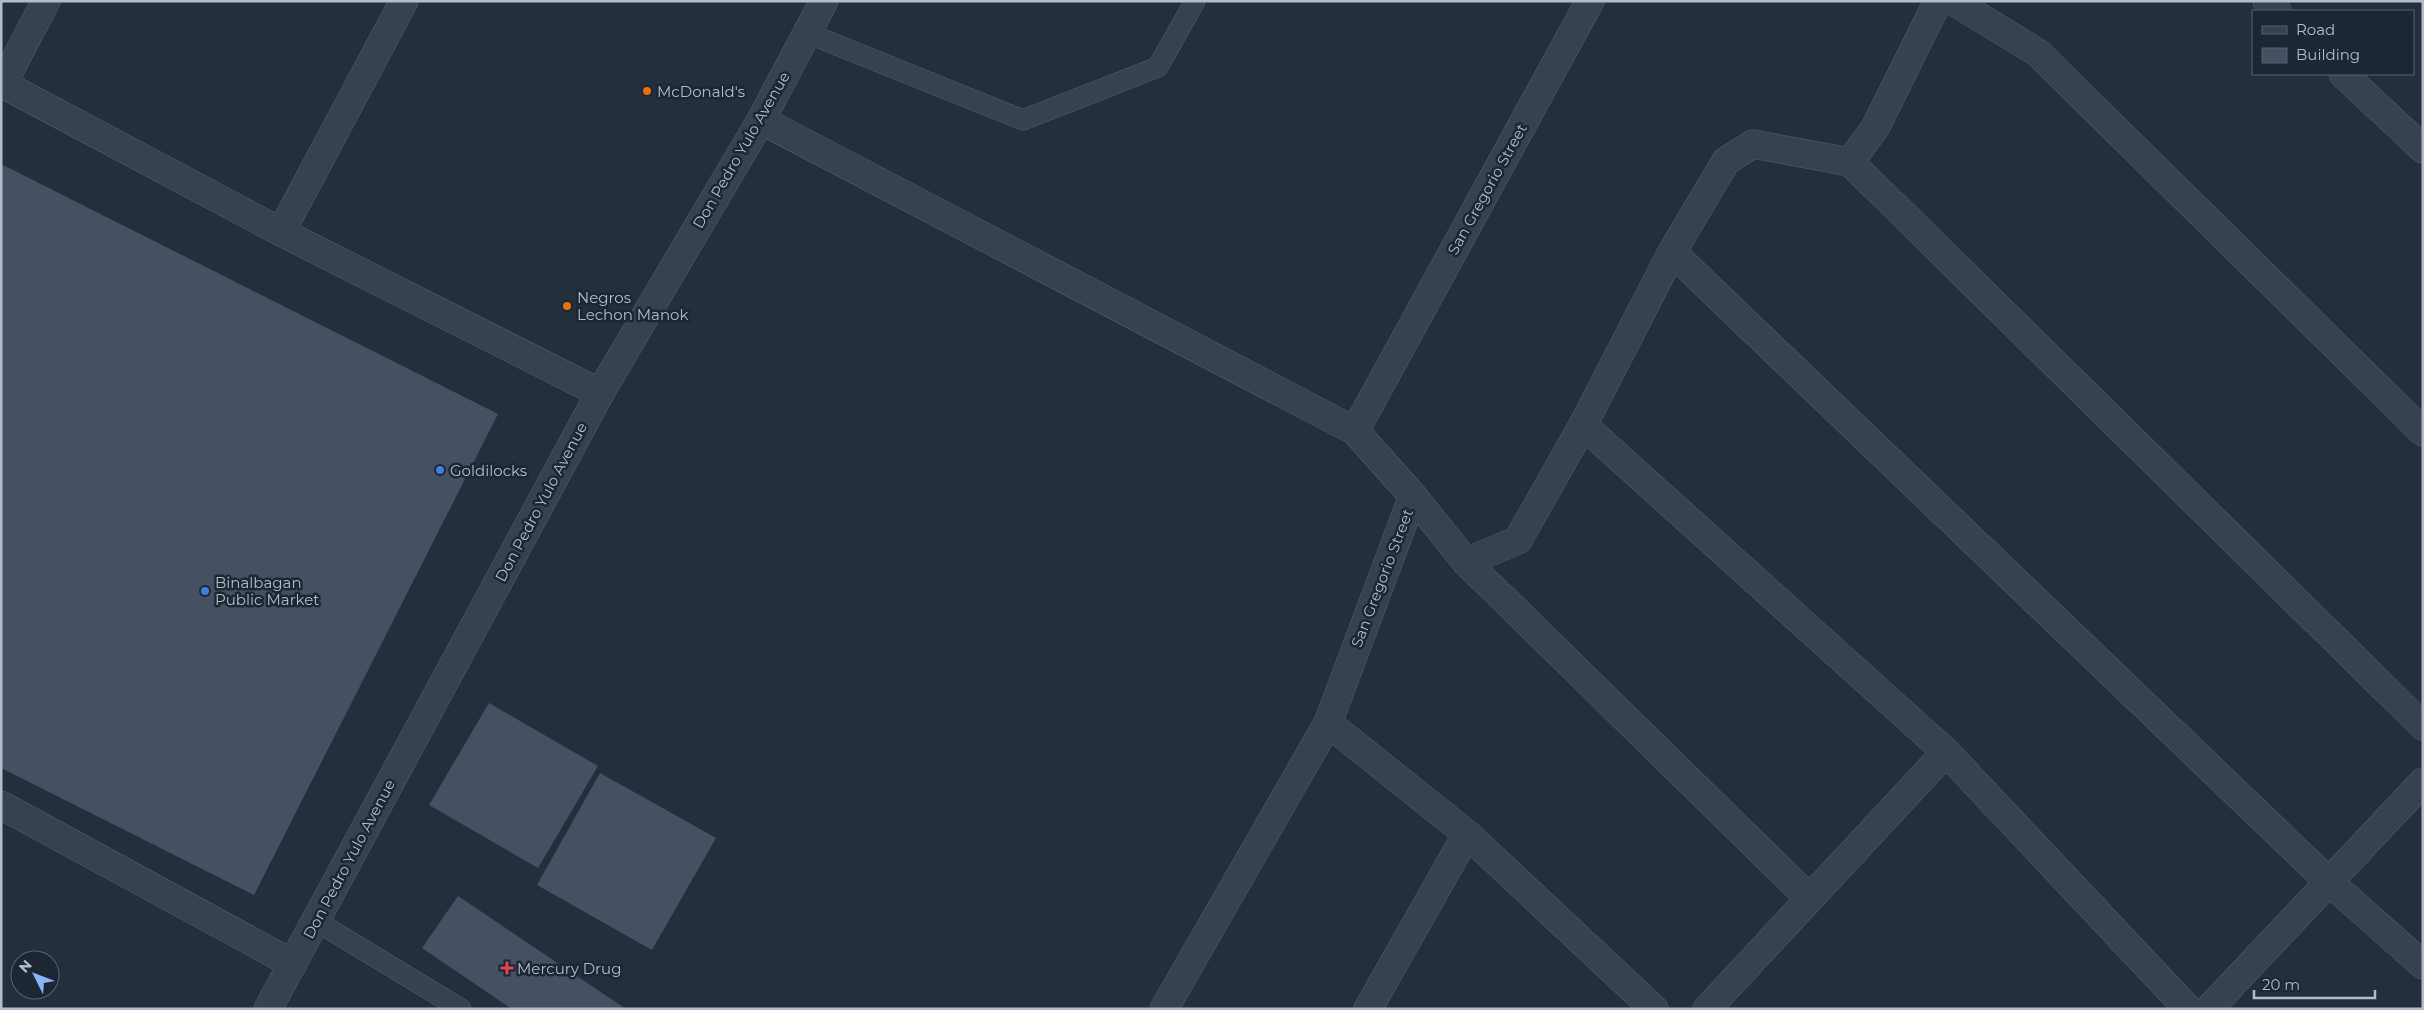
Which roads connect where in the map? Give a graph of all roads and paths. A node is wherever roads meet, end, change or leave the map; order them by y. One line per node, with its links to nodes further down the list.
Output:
1 (46, 1): 12 (street)
2 (404, 1): 16 (street)
3 (824, 1): 10 (street, Don Pedro Yulo Avenue)
4 (1195, 1): 10 (lane)
5 (1590, 1): 20 (street, San Gregorio Street)
6 (1938, 1): 15 (street)
7 (1952, 1): 21 (street)
8 (2267, 1): 9 (street)
9 (2276, 10)
10 (807, 33): 13 (street, Don Pedro Yulo Avenue)
11 (2344, 75): 14 (street)
12 (2, 85): 16 (street)
13 (761, 120): 18 (street, Don Pedro Yulo Avenue); 20 (street)
14 (2423, 149)
15 (1850, 162): 17 (street); 25 (street)
16 (281, 232): 18 (street)
17 (1672, 252): 19 (street); 30 (street)
18 (600, 393): 32 (street, Don Pedro Yulo Avenue)
19 (1583, 425): 23 (street); 26 (street)
20 (1355, 431): 22 (street, San Gregorio Street)
21 (2423, 432)
22 (1412, 496): 23 (street); 24 (street, San Gregorio Street)
23 (1466, 562): 31 (street)
24 (1328, 723): 29 (street); 37 (street, San Gregorio Street)
25 (2423, 726)
26 (1946, 752): 31 (street); 41 (street)
27 (2423, 782): 30 (street)
28 (1, 805): 33 (street)
29 (1467, 834): 38 (street); 39 (street)
30 (2328, 881): 34 (street); 42 (street)
31 (1809, 898): 40 (street)
32 (316, 921): 33 (street, Don Pedro Yulo Avenue); 36 (lane)
33 (293, 964): 35 (street, Don Pedro Yulo Avenue)
34 (2423, 965)
35 (268, 1009)
36 (461, 1009)
37 (1164, 1009)
38 (1368, 1009)
39 (1654, 1009)
40 (1707, 1009)
41 (2188, 1009)
42 (2209, 1009)

